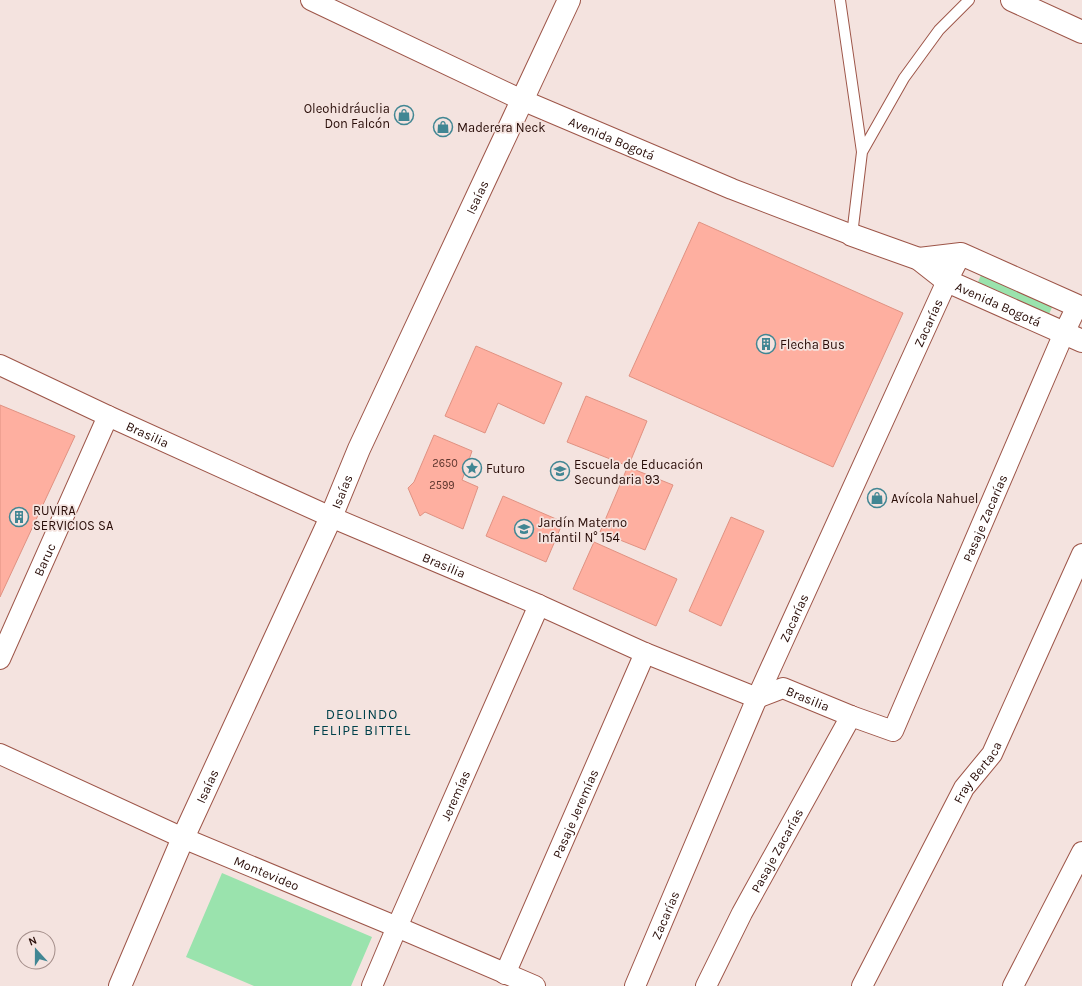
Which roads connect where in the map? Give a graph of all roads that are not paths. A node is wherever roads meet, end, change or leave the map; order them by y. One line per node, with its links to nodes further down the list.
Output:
1 (311, 0): 9 (street, Avenida Bogotá)
2 (569, 0): 9 (street, Isaías)
3 (840, 0): 10 (lane)
4 (970, 0): 10 (lane)
5 (1012, 0): 8 (street)
6 (1034, 0): 7 (street)
7 (1082, 17)
8 (1082, 32)
9 (522, 100): 11 (street, Avenida Bogotá); 19 (street, Isaías)
10 (862, 152): 11 (lane)
11 (852, 235): 13 (street, Avenida Bogotá)
12 (961, 254): 13 (street, Avenida Bogotá); 14 (street, Zacarías); 15 (street)
13 (919, 259): 14 (street, Avenida Bogotá)
14 (947, 281): 16 (street, Avenida Bogotá); 24 (street, Zacarías)
15 (1080, 307): 16 (street, Pasaje Zacarías)
16 (1073, 337): 26 (street, Pasaje Zacarías)
17 (0, 365): 18 (street, Brasilia)
18 (108, 416): 19 (street, Brasilia); 23 (street, Baruc)
19 (331, 517): 21 (street, Brasilia); 28 (street, Isaías)
20 (1082, 554): 37 (street, Fray Bertaca)
21 (539, 605): 22 (street, Brasilia); 30 (street, Jeremías)
22 (645, 654): 24 (street, Brasilia); 31 (street, Pasaje Jeremías)
23 (0, 660)
24 (757, 698): 25 (street, Brasilia); 35 (street, Zacarías)
25 (851, 716): 26 (street, Brasilia); 36 (street, Pasaje Zacarías)
26 (893, 731)
27 (0, 754): 28 (street, Montevideo)
28 (183, 838): 30 (street, Montevideo); 32 (street, Isaías)
29 (1082, 852): 38 (street)
30 (397, 927): 31 (street, Montevideo); 33 (street, Jeremías)
31 (505, 974): 34 (street, Montevideo)
32 (120, 986)
33 (372, 986)
34 (535, 986)
35 (635, 986)
36 (706, 986)
37 (862, 986)
38 (1013, 986)

